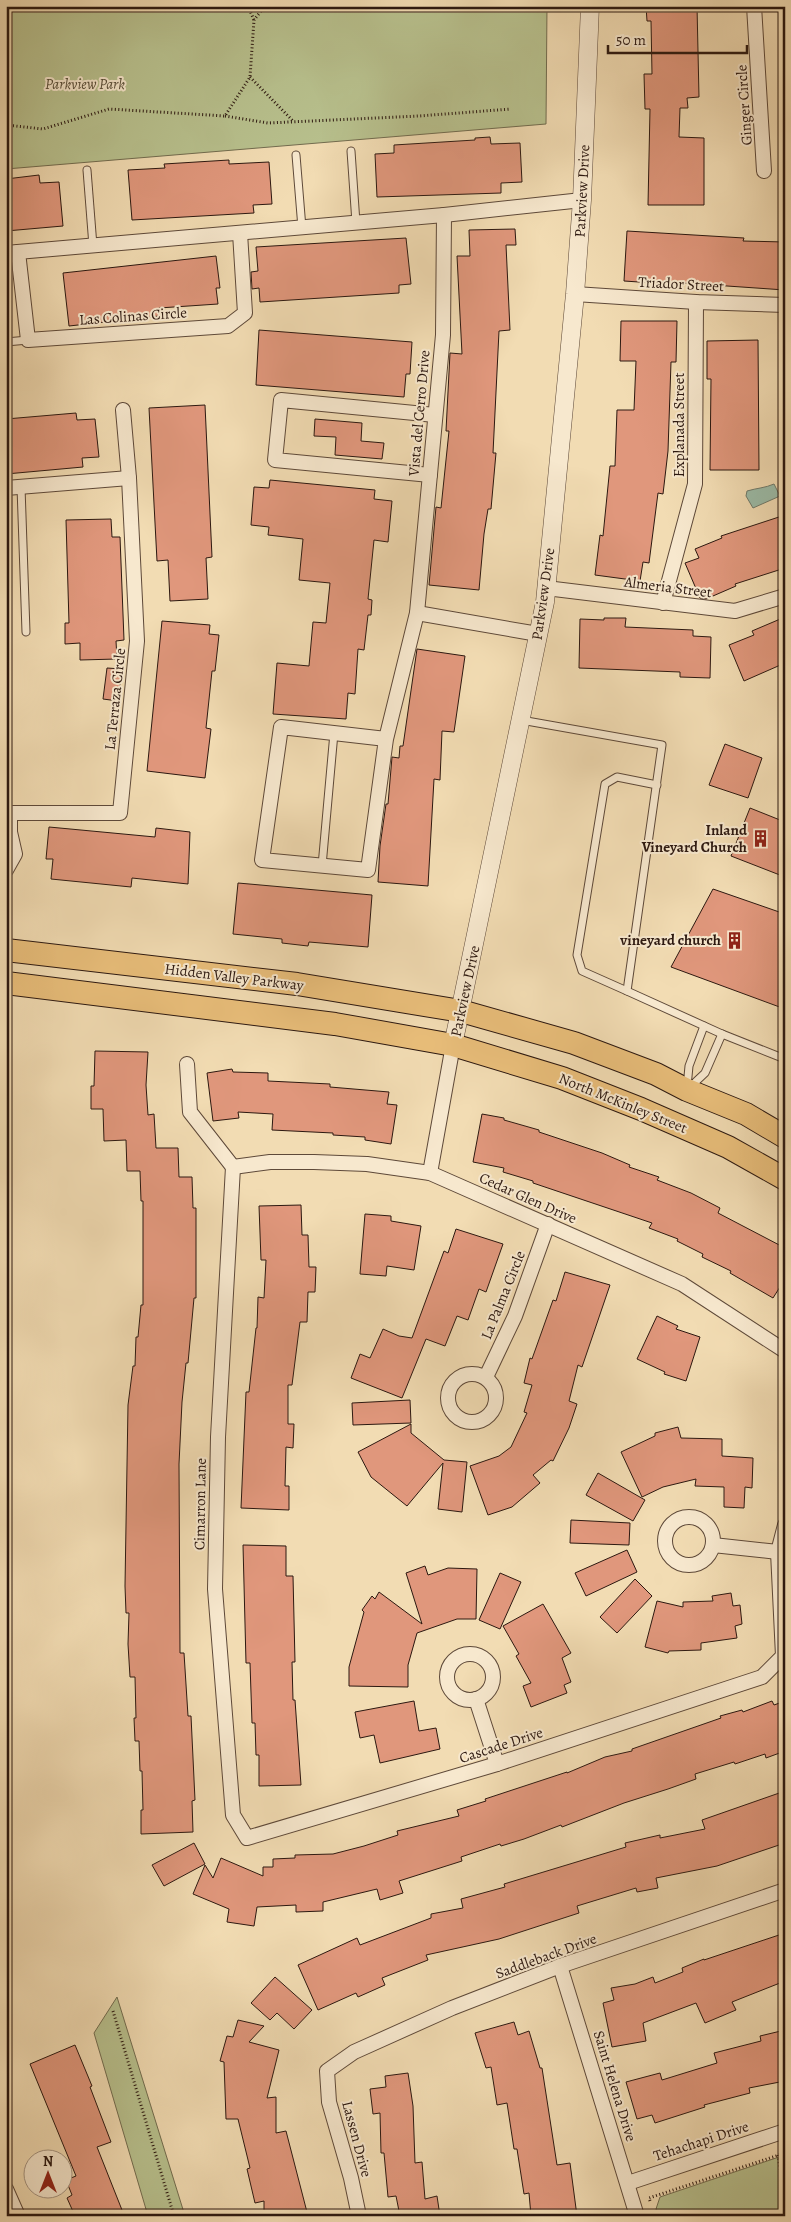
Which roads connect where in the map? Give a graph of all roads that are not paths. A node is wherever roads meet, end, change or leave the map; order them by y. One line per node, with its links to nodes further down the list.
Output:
1 (590, 6): 7 (street, Parkview Drive)
2 (754, 6): 6 (street, Ginger Circle)
3 (351, 151): 9 (lane)
4 (296, 155): 10 (lane)
5 (87, 170): 12 (lane)
6 (764, 171)
7 (582, 200): 8 (street); 14 (street, Parkview Drive)
8 (444, 215): 9 (street); 20 (street, Vista del Cerro Drive)
9 (356, 223): 10 (street)
10 (302, 228): 11 (street)
11 (240, 233): 12 (street); 17 (street, Las Colinas Circle)
12 (93, 246): 13 (street)
13 (12, 253): 17 (street)
14 (576, 294): 15 (street, Triador Street); 25 (street, Parkview Drive)
15 (696, 302): 16 (street, Triador Street); 27 (street, Explanada Street)
16 (785, 305)
17 (28, 340): 18 (lane)
18 (6, 342)
19 (122, 410): 22 (street, La Terraza Circle)
20 (435, 415): 21 (street, Vista del Cerro Drive); 21 (street)
21 (430, 476): 28 (street, Vista del Cerro Drive)
22 (129, 478): 23 (street); 35 (street, La Terraza Circle)
23 (21, 487): 24 (street); 29 (lane)
24 (6, 488)
25 (546, 588): 27 (street, Almeria Street); 30 (street, Parkview Drive)
26 (785, 596): 27 (street, Almeria Street)
27 (663, 603)
28 (417, 613): 30 (street); 33 (street, Vista del Cerro Drive)
29 (26, 632)
30 (538, 634): 31 (street, Parkview Drive)
31 (520, 720): 34 (lane); 44 (street, Parkview Drive)
32 (334, 733): 33 (street); 37 (lane); 37 (street)
33 (386, 739): 37 (street, Vista del Cerro Drive)
34 (657, 785): 43 (lane); 43 (lane)
35 (8, 813): 36 (street, La Terraza Circle)
36 (8, 834): 38 (street, La Terraza Circle)
37 (322, 866)
38 (6, 869)
39 (6, 950): 44 (main road, Hidden Valley Parkway)
40 (6, 969): 42 (main road)
41 (6, 983): 42 (main road)
42 (52, 988): 47 (main road)
43 (627, 991): 45 (lane)
44 (461, 1011): 47 (street, Parkview Drive); 50 (main road)
45 (704, 1026): 46 (lane); 50 (lane)
46 (722, 1034): 48 (lane); 50 (lane)
47 (454, 1045): 53 (street, Parkview Drive); 54 (main road, North McKinley Street)
48 (785, 1059)
49 (187, 1064): 52 (street)
50 (687, 1090): 51 (main road)
51 (785, 1137)
52 (232, 1167): 53 (street, Cedar Glen Drive); 63 (street, Cimarron Lane)
53 (430, 1173): 55 (street, Cedar Glen Drive)
54 (785, 1179)
55 (548, 1224): 56 (street, Cedar Glen Drive); 57 (street, La Palma Circle)
56 (785, 1351)
57 (486, 1378)
58 (785, 1525): 60 (street)
59 (713, 1545): 60 (street)
60 (778, 1552): 62 (street, Cascade Drive)
61 (476, 1699): 62 (street)
62 (497, 1764): 63 (street, Cascade Drive)
63 (247, 1838)
64 (785, 1890): 65 (street, Saddleback Drive)
65 (560, 1966): 66 (street, Saddleback Drive); 68 (street, Saint Helena Drive)
66 (327, 2071): 71 (street, Lassen Drive)
67 (785, 2130): 68 (street, Tehachapi Drive)
68 (628, 2183): 72 (street, Saint Helena Drive)
69 (6, 2189): 70 (street)
70 (18, 2216)
71 (358, 2216)
72 (637, 2216)

